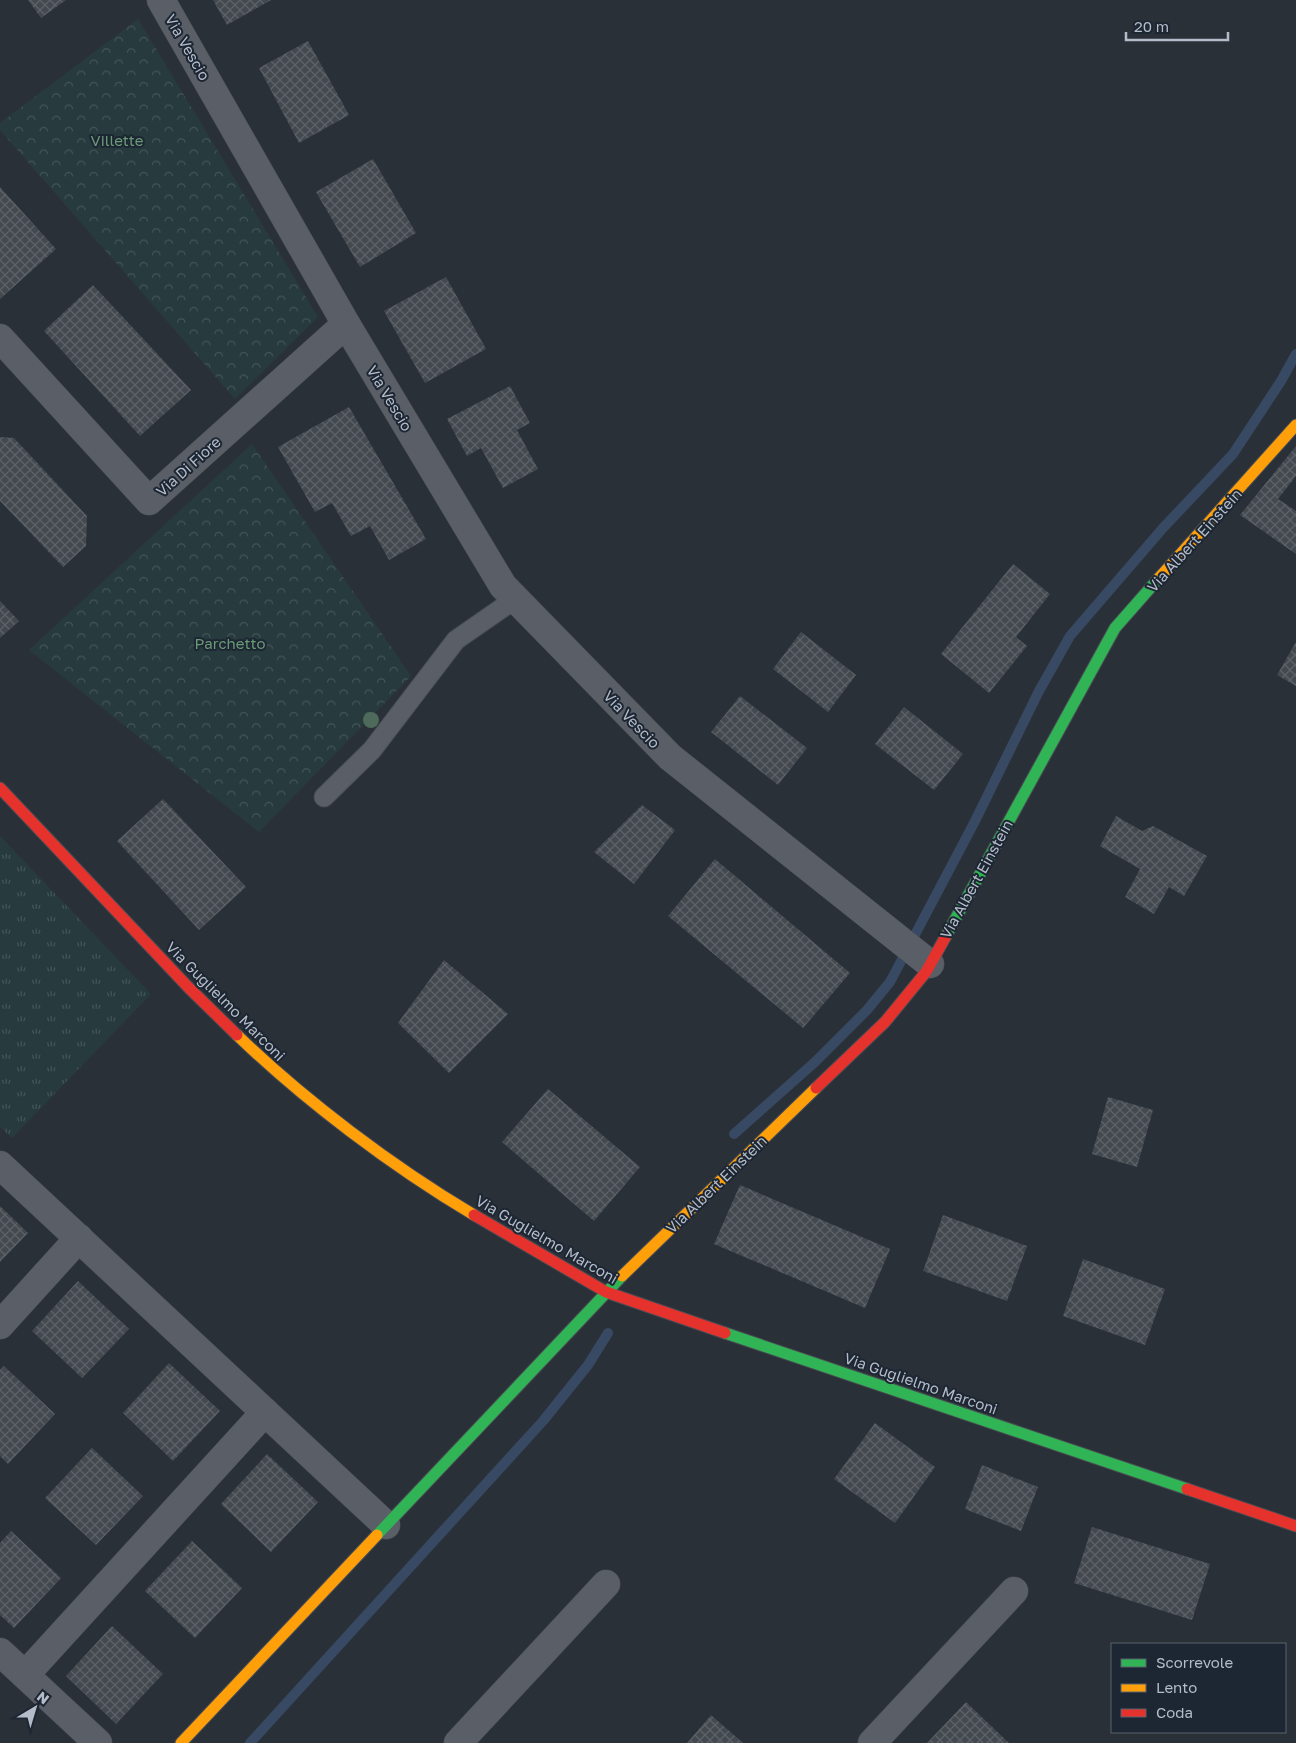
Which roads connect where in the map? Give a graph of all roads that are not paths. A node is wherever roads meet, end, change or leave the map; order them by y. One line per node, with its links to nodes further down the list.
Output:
1 (161, 0): 2 (street, Via Vescio)
2 (346, 324): 3 (street, Via Di Fiore); 5 (street, Via Vescio)
3 (0, 338)
4 (1296, 424): 8 (street, Via Albert Einstein)
5 (515, 599): 7 (lane); 8 (street, Via Vescio)
6 (0, 788): 11 (street, Via Guglielmo Marconi)
7 (324, 797)
8 (930, 964): 11 (street, Via Albert Einstein)
9 (0, 1165): 10 (street)
10 (79, 1238): 12 (street); 13 (street)
11 (606, 1292): 14 (street, Via Albert Einstein); 15 (street, Via Guglielmo Marconi)
12 (0, 1325)
13 (265, 1412): 14 (street); 19 (street)
14 (386, 1525): 21 (street, Via Albert Einstein)
15 (1296, 1526)
16 (606, 1584): 22 (street)
17 (1014, 1591): 23 (street)
18 (0, 1652): 19 (street)
19 (25, 1675): 20 (street)
20 (98, 1743)
21 (181, 1743)
22 (458, 1743)
23 (872, 1743)

